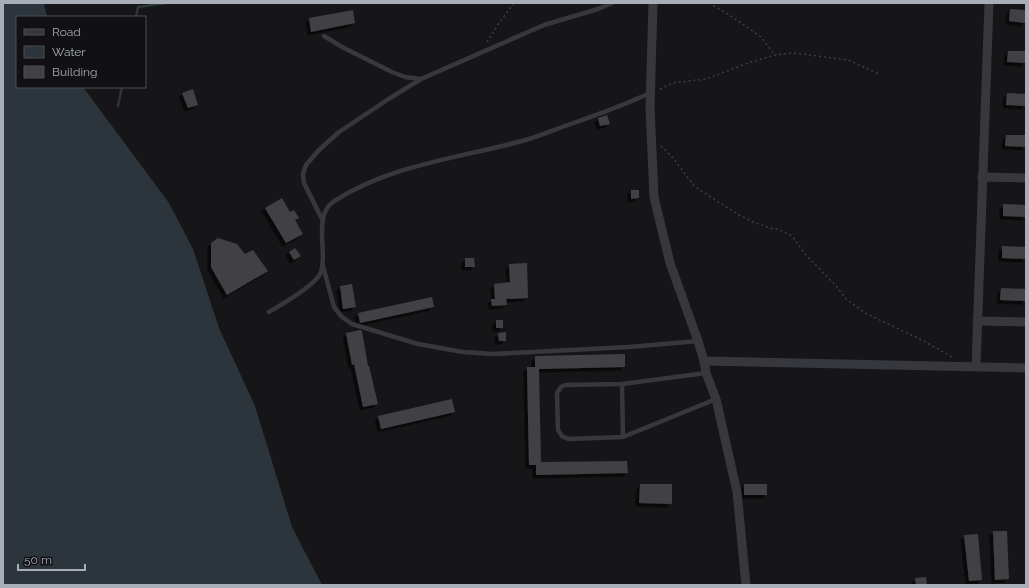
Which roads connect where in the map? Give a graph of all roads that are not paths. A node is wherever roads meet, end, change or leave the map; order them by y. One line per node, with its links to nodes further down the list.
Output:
1 (612, 3): 5 (lane)
2 (653, 3): 6 (street)
3 (989, 3): 7 (street)
4 (324, 36): 5 (lane)
5 (421, 79): 9 (lane)
6 (650, 93): 9 (lane); 14 (street)
7 (982, 177): 8 (street); 12 (street)
8 (1026, 178)
9 (323, 221): 10 (lane)
10 (322, 266): 11 (lane); 14 (lane)
11 (269, 312)
12 (977, 321): 13 (street); 16 (street)
13 (1026, 322)
14 (698, 341): 15 (street)
15 (704, 361): 16 (street); 18 (street)
16 (976, 367): 17 (street)
17 (1026, 368)
18 (706, 373): 19 (lane); 20 (street)
19 (622, 384): 21 (lane); 21 (lane)
20 (716, 399): 21 (lane); 22 (street)
21 (623, 437)
22 (746, 585)

